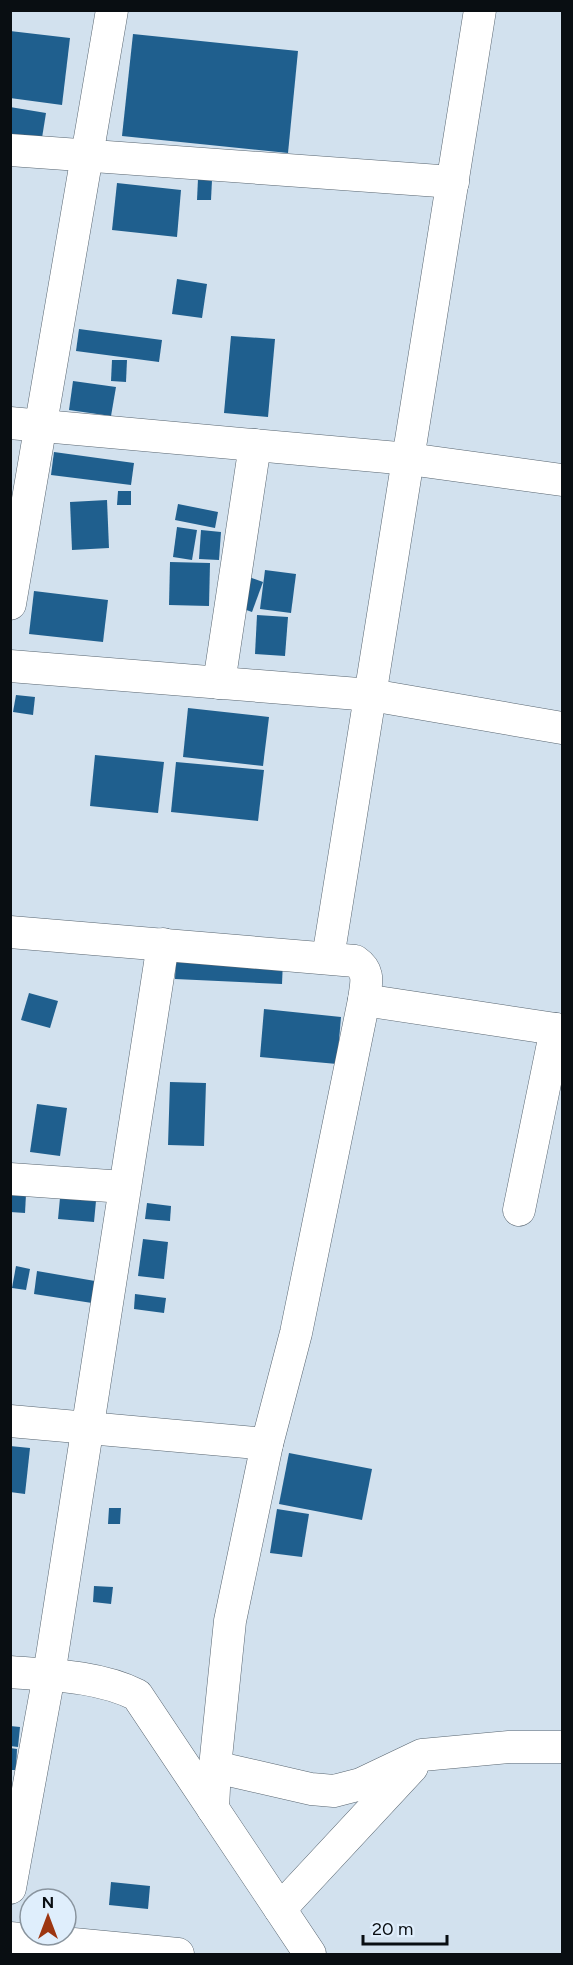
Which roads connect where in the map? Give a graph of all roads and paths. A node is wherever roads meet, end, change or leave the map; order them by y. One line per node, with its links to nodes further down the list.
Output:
1 (112, 10): 4 (street)
2 (480, 10): 5 (street)
3 (10, 150): 4 (street)
4 (87, 156): 5 (street); 6 (street)
5 (453, 182): 8 (street)
6 (26, 424): 7 (street); 10 (street)
7 (255, 445): 8 (street); 12 (street)
8 (409, 459): 9 (street); 13 (street)
9 (562, 480)
10 (10, 604)
11 (10, 666): 12 (street)
12 (219, 682): 13 (street)
13 (371, 695): 14 (street); 17 (street)
14 (562, 728)
15 (10, 932): 16 (street)
16 (163, 944): 17 (street); 21 (street)
17 (328, 957): 18 (street)
18 (364, 1000): 19 (street); 25 (street)
19 (559, 1029): 22 (street)
20 (10, 1179): 21 (street)
21 (124, 1187): 24 (street)
22 (519, 1210)
23 (10, 1421): 24 (street)
24 (87, 1427): 25 (street); 27 (street)
25 (267, 1444): 30 (street)
26 (10, 1672): 27 (street)
27 (49, 1675): 31 (street); 32 (street)
28 (562, 1747): 29 (street)
29 (422, 1755): 30 (street); 33 (street)
30 (215, 1767): 31 (street)
31 (213, 1809): 33 (street)
32 (10, 1888)
33 (280, 1909): 36 (street)
34 (10, 1938): 35 (street)
35 (178, 1954)
36 (310, 1954)

